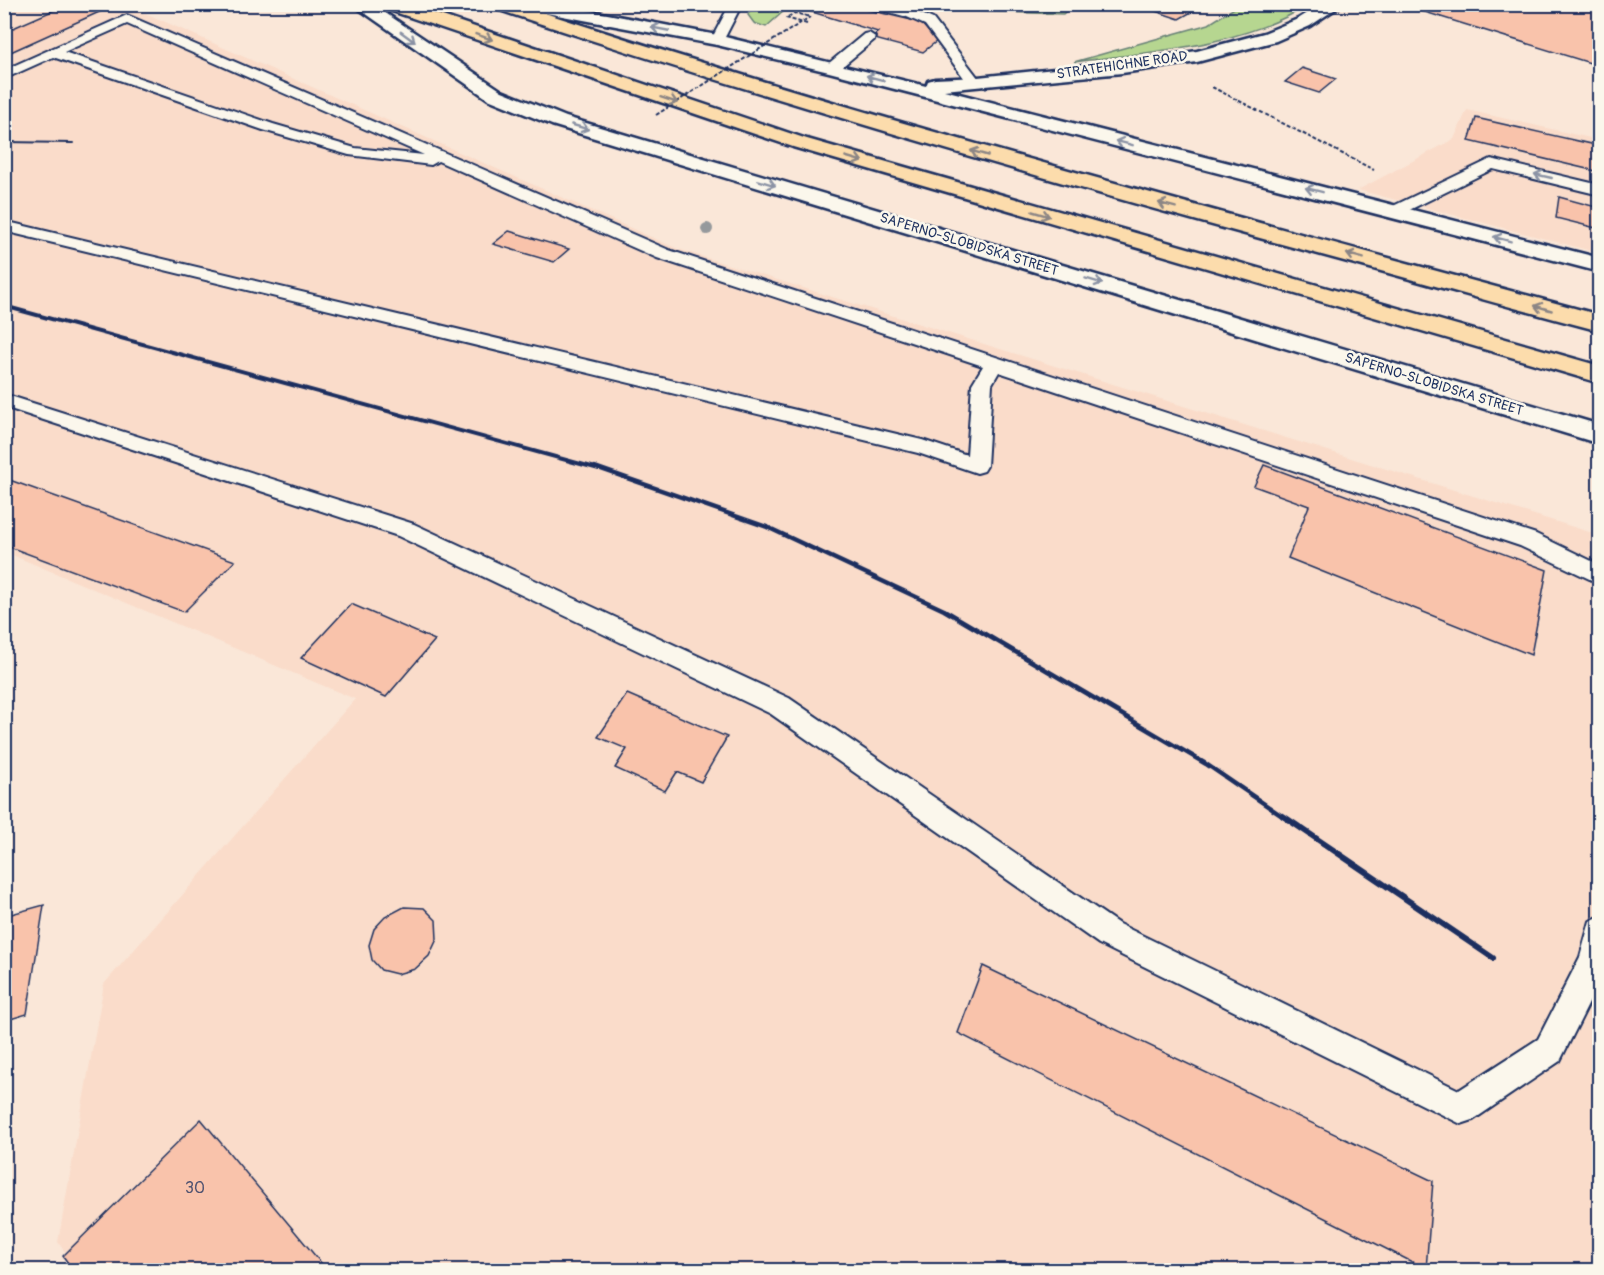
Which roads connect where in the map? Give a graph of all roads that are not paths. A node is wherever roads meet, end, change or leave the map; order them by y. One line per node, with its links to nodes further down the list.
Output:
1 (360, 4): 24 (street, SAPERNO-SLOBIDSKA STREET, one-way to 24)
2 (389, 4): 22 (main road, one-way to 22)
3 (499, 4): 20 (main road, one-way to 3)
4 (525, 4): 9 (street, one-way to 4)
5 (735, 4): 9 (lane)
6 (867, 4): 13 (lane)
7 (1335, 4): 13 (street, STRATEHICHNE ROAD)
8 (869, 37): 11 (lane)
9 (717, 40): 11 (street)
10 (53, 53): 12 (lane); 15 (lane); 15 (lane)
11 (833, 67): 14 (street, one-way to 11)
12 (4, 75)
13 (975, 83): 14 (street, STRATEHICHNE ROAD)
14 (900, 85): 17 (street, one-way to 14)
15 (456, 163): 21 (lane)
16 (1599, 190): 17 (lane, one-way to 17)
17 (1395, 211): 19 (street, one-way to 17)
18 (4, 226): 21 (lane)
19 (1599, 265)
20 (1599, 323)
21 (994, 363): 25 (lane)
22 (1599, 375)
23 (4, 400): 26 (lane)
24 (1599, 435)
25 (1599, 575)
26 (1599, 932)

